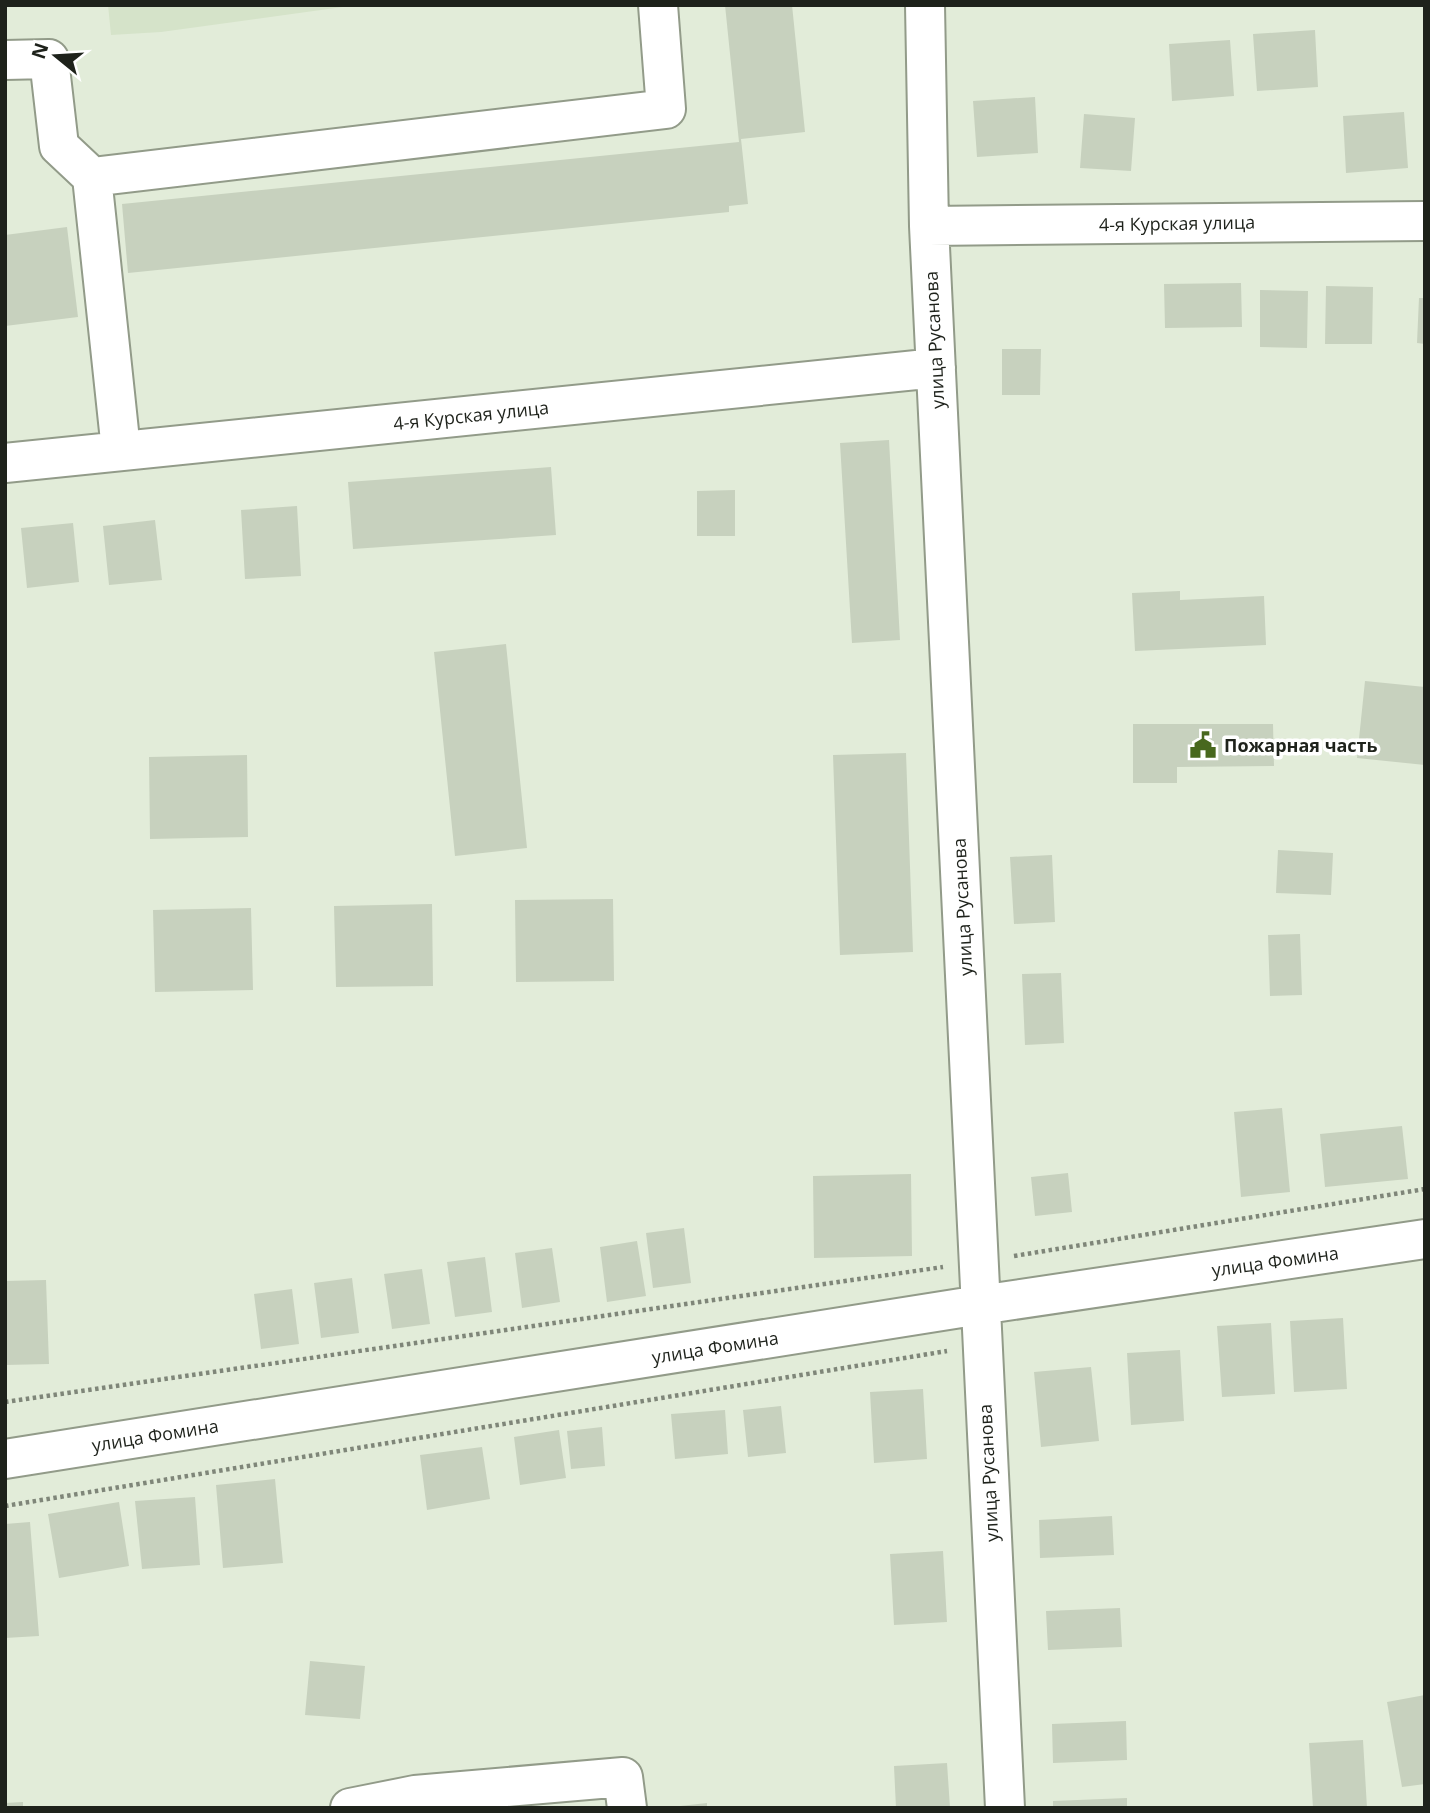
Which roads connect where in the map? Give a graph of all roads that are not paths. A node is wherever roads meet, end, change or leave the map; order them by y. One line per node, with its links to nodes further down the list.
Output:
1 (658, 5): 4 (street)
2 (925, 5): 6 (street, улица Русанова)
3 (5, 60): 4 (street)
4 (92, 177): 8 (street)
5 (1425, 221): 6 (street, 4-я Курская улица)
6 (929, 226): 7 (street, улица Русанова)
7 (936, 368): 8 (street, 4-я Курская улица); 11 (street, улица Русанова)
8 (121, 450): 9 (street, 4-я Курская улица)
9 (5, 463)
10 (1425, 1239): 11 (street, улица Фомина)
11 (980, 1306): 12 (street, улица Фомина); 15 (street, улица Русанова)
12 (5, 1459)
13 (350, 1808): 14 (street)
14 (627, 1808)
15 (1005, 1808)

